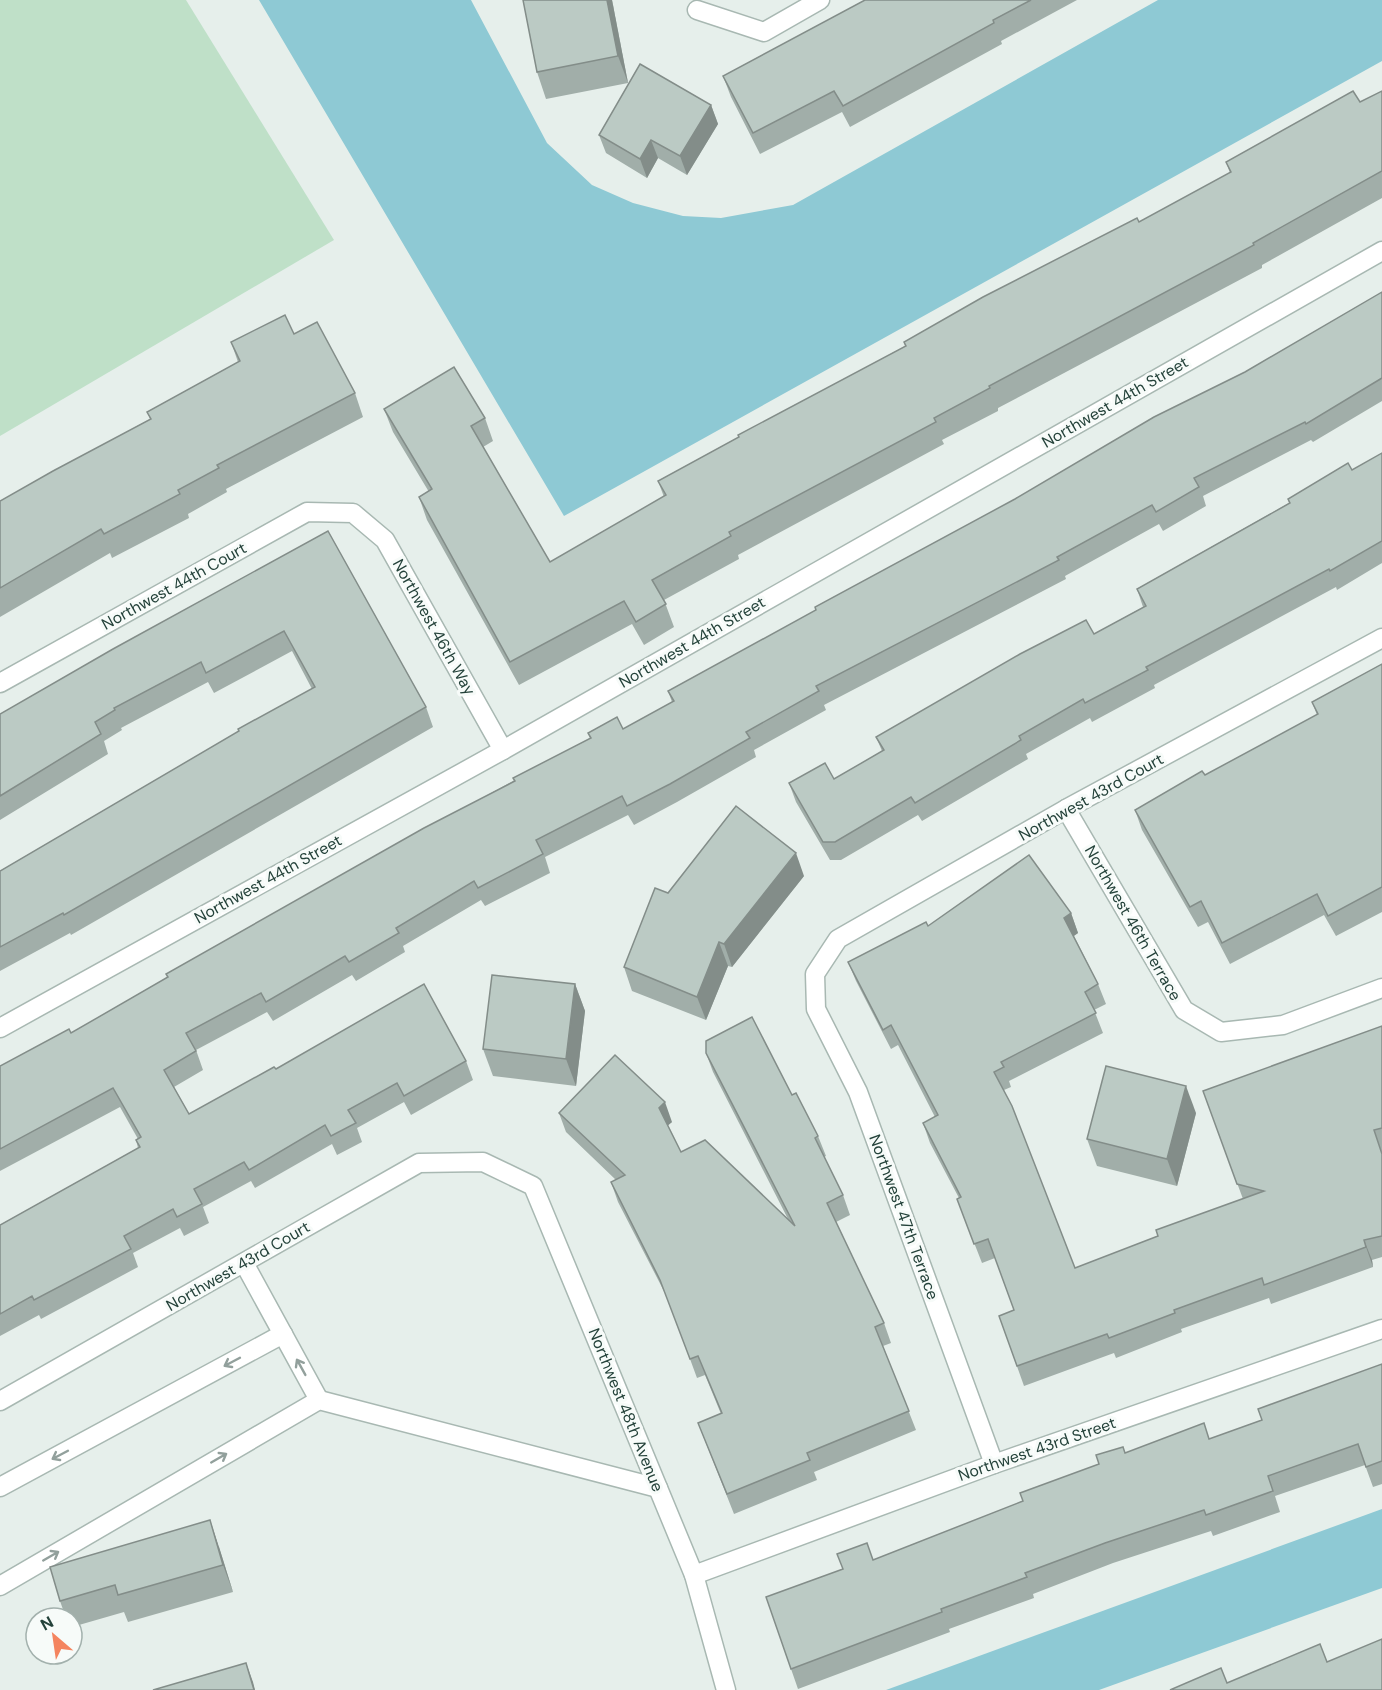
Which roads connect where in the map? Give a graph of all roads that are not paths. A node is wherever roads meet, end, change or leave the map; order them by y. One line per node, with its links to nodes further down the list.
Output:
1 (820, 0): 2 (street)
2 (697, 10)
3 (1382, 251): 7 (street, Northwest 44th Street)
4 (353, 513): 6 (street, Northwest 44th Court); 7 (street, Northwest 46th Way)
5 (1382, 638): 8 (street, Northwest 43rd Court)
6 (0, 683)
7 (503, 750): 11 (street, Northwest 44th Street)
8 (1066, 809): 9 (street, Northwest 43rd Court); 10 (street, Northwest 46th Terrace)
9 (815, 974): 18 (street, Northwest 47th Terrace)
10 (1382, 988)
11 (0, 1028)
12 (483, 1162): 13 (street, Northwest 43rd Court); 20 (street, Northwest 48th Avenue)
13 (244, 1263): 15 (street); 17 (street, Northwest 43rd Court)
14 (1382, 1329): 18 (street, Northwest 43rd Street)
15 (283, 1334): 16 (street, one-way to 15); 19 (street, one-way to 19)
16 (319, 1400): 20 (street); 22 (street, one-way to 16)
17 (0, 1401)
18 (994, 1464): 21 (street, Northwest 43rd Street)
19 (0, 1488)
20 (658, 1488): 21 (street, Northwest 48th Avenue)
21 (694, 1575): 23 (street, Northwest 48th Avenue)
22 (0, 1586)
23 (726, 1690)

